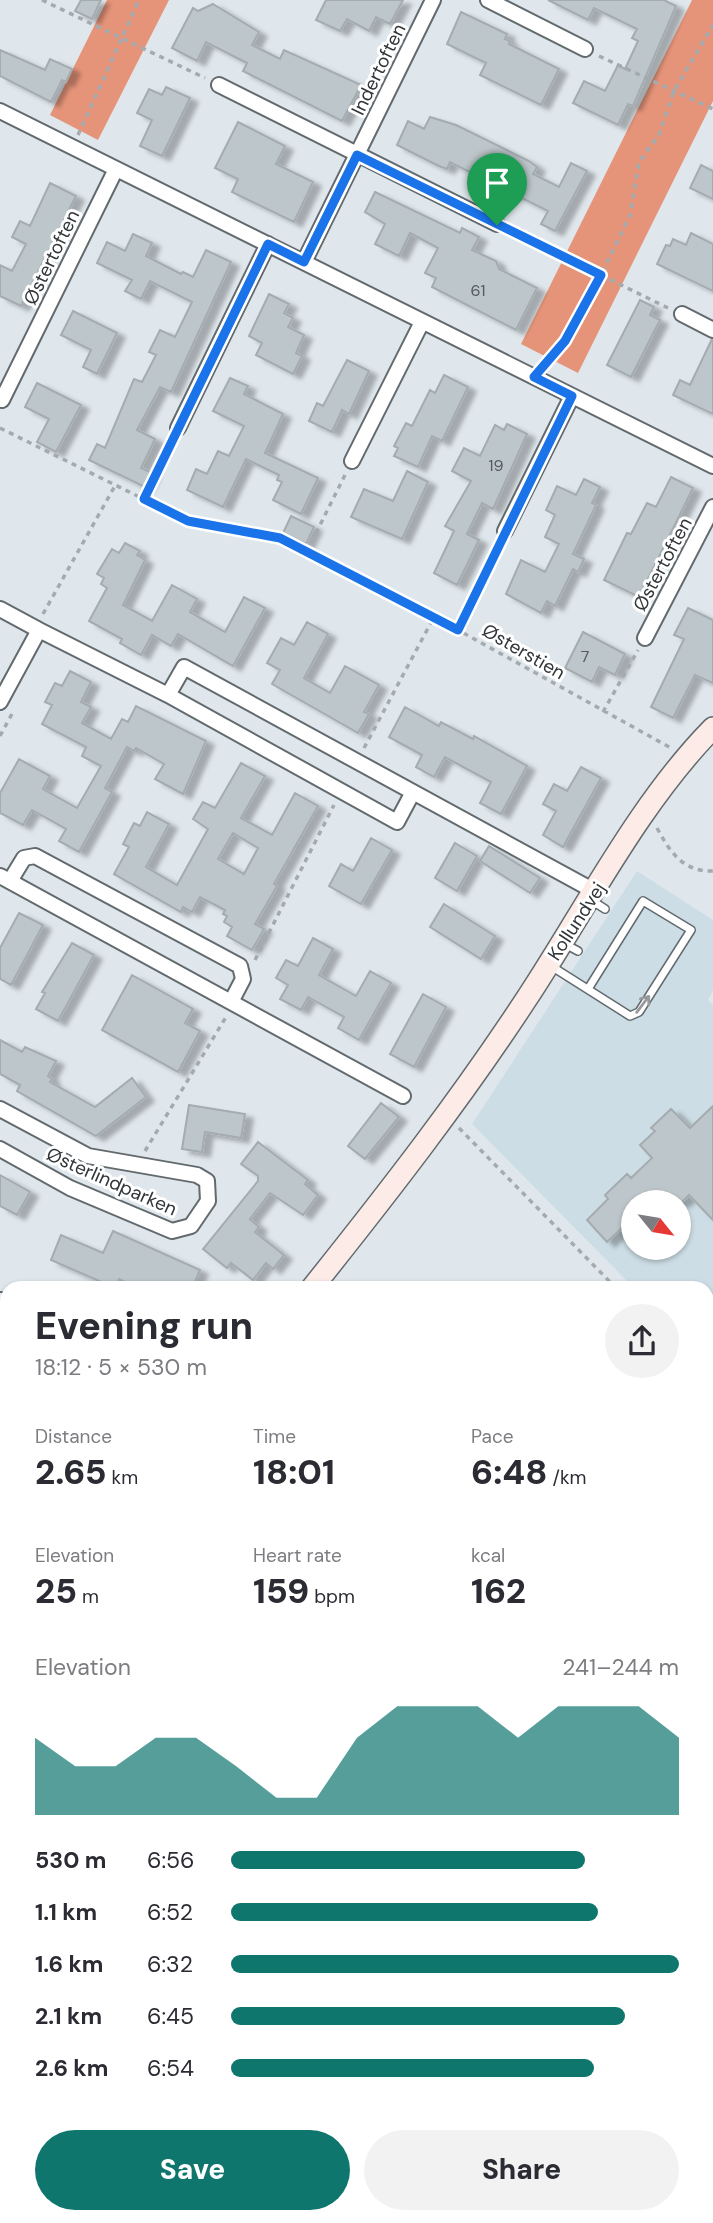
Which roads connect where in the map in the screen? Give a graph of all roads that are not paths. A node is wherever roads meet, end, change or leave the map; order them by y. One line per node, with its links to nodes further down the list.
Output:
1 (433, 0): 6 (street, Indertoften)
2 (488, 0): 3 (street)
3 (585, 49)
4 (219, 85): 6 (street)
5 (0, 111): 7 (street)
6 (357, 155): 8 (street); 10 (street, Indertoften)
7 (116, 169): 9 (street); 15 (street, Østertoften)
8 (497, 225)
9 (268, 244): 10 (street); 16 (street)
10 (304, 262): 12 (street)
11 (682, 314): 13 (street)
12 (422, 322): 14 (street); 17 (street)
13 (713, 330)
14 (572, 396): 18 (street); 20 (street)
15 (2, 400)
16 (178, 428)
17 (352, 461)
18 (713, 466)
19 (713, 508): 23 (street, Østertoften)
20 (505, 531)
21 (0, 610): 22 (street)
22 (39, 630): 24 (street); 25 (street)
23 (645, 638)
24 (168, 695): 27 (street); 27 (street)
25 (0, 702)
26 (713, 728): 29 (street, Kollundvej)
27 (413, 792): 29 (street)
28 (5, 879): 32 (street); 32 (street)
29 (597, 900): 30 (street, Kollundvej)
30 (548, 965): 31 (lane); 36 (street, Kollundvej)
31 (588, 989): 31 (lane, one-way to 31)
32 (231, 1002): 33 (street)
33 (403, 1096)
34 (0, 1109): 35 (street, Østerlindparken)
35 (0, 1149)
36 (317, 1281)

